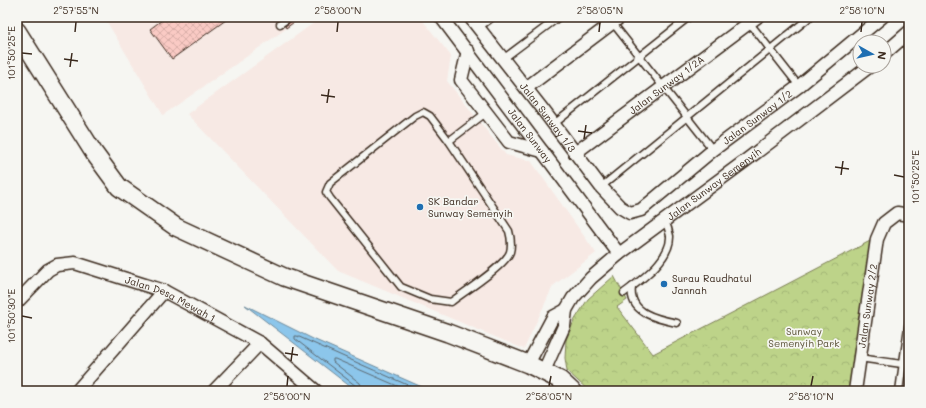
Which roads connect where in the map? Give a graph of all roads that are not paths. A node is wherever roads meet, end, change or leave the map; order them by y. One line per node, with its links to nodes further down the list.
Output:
1 (290, 17): 11 (lane)
2 (441, 17): 16 (street, Jalan Sunway)
3 (488, 17): 10 (street)
4 (559, 17): 18 (lane)
5 (689, 17): 17 (lane)
6 (810, 17): 15 (lane)
7 (882, 17): 20 (street, Jalan Sunway 1/2)
8 (614, 19): 17 (lane); 22 (street)
9 (751, 19): 15 (lane); 21 (street, Jalan Sunway 1/2A)
10 (474, 21): 18 (street, Jalan Sunway 1/3)
11 (280, 24)
12 (17, 31): 44 (street)
13 (909, 32): 14 (street)
14 (892, 47)
15 (770, 48): 20 (lane); 24 (lane)
16 (468, 51): 23 (street); 28 (street, Jalan Sunway)
17 (640, 56): 21 (lane); 25 (lane)
18 (503, 59): 22 (street, Jalan Sunway 1/3)
19 (859, 74): 33 (street, Jalan Sunway Semenyih)
20 (799, 86): 27 (street, Jalan Sunway 1/2)
21 (663, 87): 24 (lane); 29 (street, Jalan Sunway 1/2A)
22 (526, 88): 25 (street, Jalan Sunway 1/3)
23 (487, 112): 26 (lane); 28 (street)
24 (687, 116): 27 (lane); 30 (lane)
25 (554, 124): 29 (street, Jalan Sunway 1/3)
26 (449, 141): 26 (lane)
27 (713, 150): 31 (street, Jalan Sunway 1/2)
28 (542, 151): 34 (street, Jalan Sunway)
29 (575, 152): 30 (street, Jalan Sunway 1/3)
30 (601, 187): 31 (street, Jalan Sunway 1/3)
31 (630, 213)
32 (909, 215): 43 (street, Jalan Sunway 2/2)
33 (665, 221): 34 (street, Jalan Sunway Semenyih); 35 (lane)
34 (619, 254): 39 (street, Jalan Sunway Semenyih)
35 (632, 287): 37 (lane); 41 (lane)
36 (164, 291): 38 (street, Jalan Desa Mewah 1); 42 (street, Jalan Desa Mewah 1); 48 (street)
37 (624, 293)
38 (17, 302)
39 (566, 310): 44 (street, Jalan Sunway Semenyih); 47 (street, Jalan Sunway Semenyih)
40 (909, 320): 45 (lane)
41 (677, 323)
42 (260, 343): 49 (street); 50 (street, Jalan Desa Mewah 1)
43 (859, 358): 45 (lane); 52 (street, Jalan Sunway 2/2)
44 (528, 364): 47 (street)
45 (902, 364): 46 (lane); 53 (lane)
46 (909, 365)
47 (544, 371): 51 (street)
48 (77, 391)
49 (214, 391)
50 (316, 391)
51 (572, 391)
52 (855, 391)
53 (899, 391)

